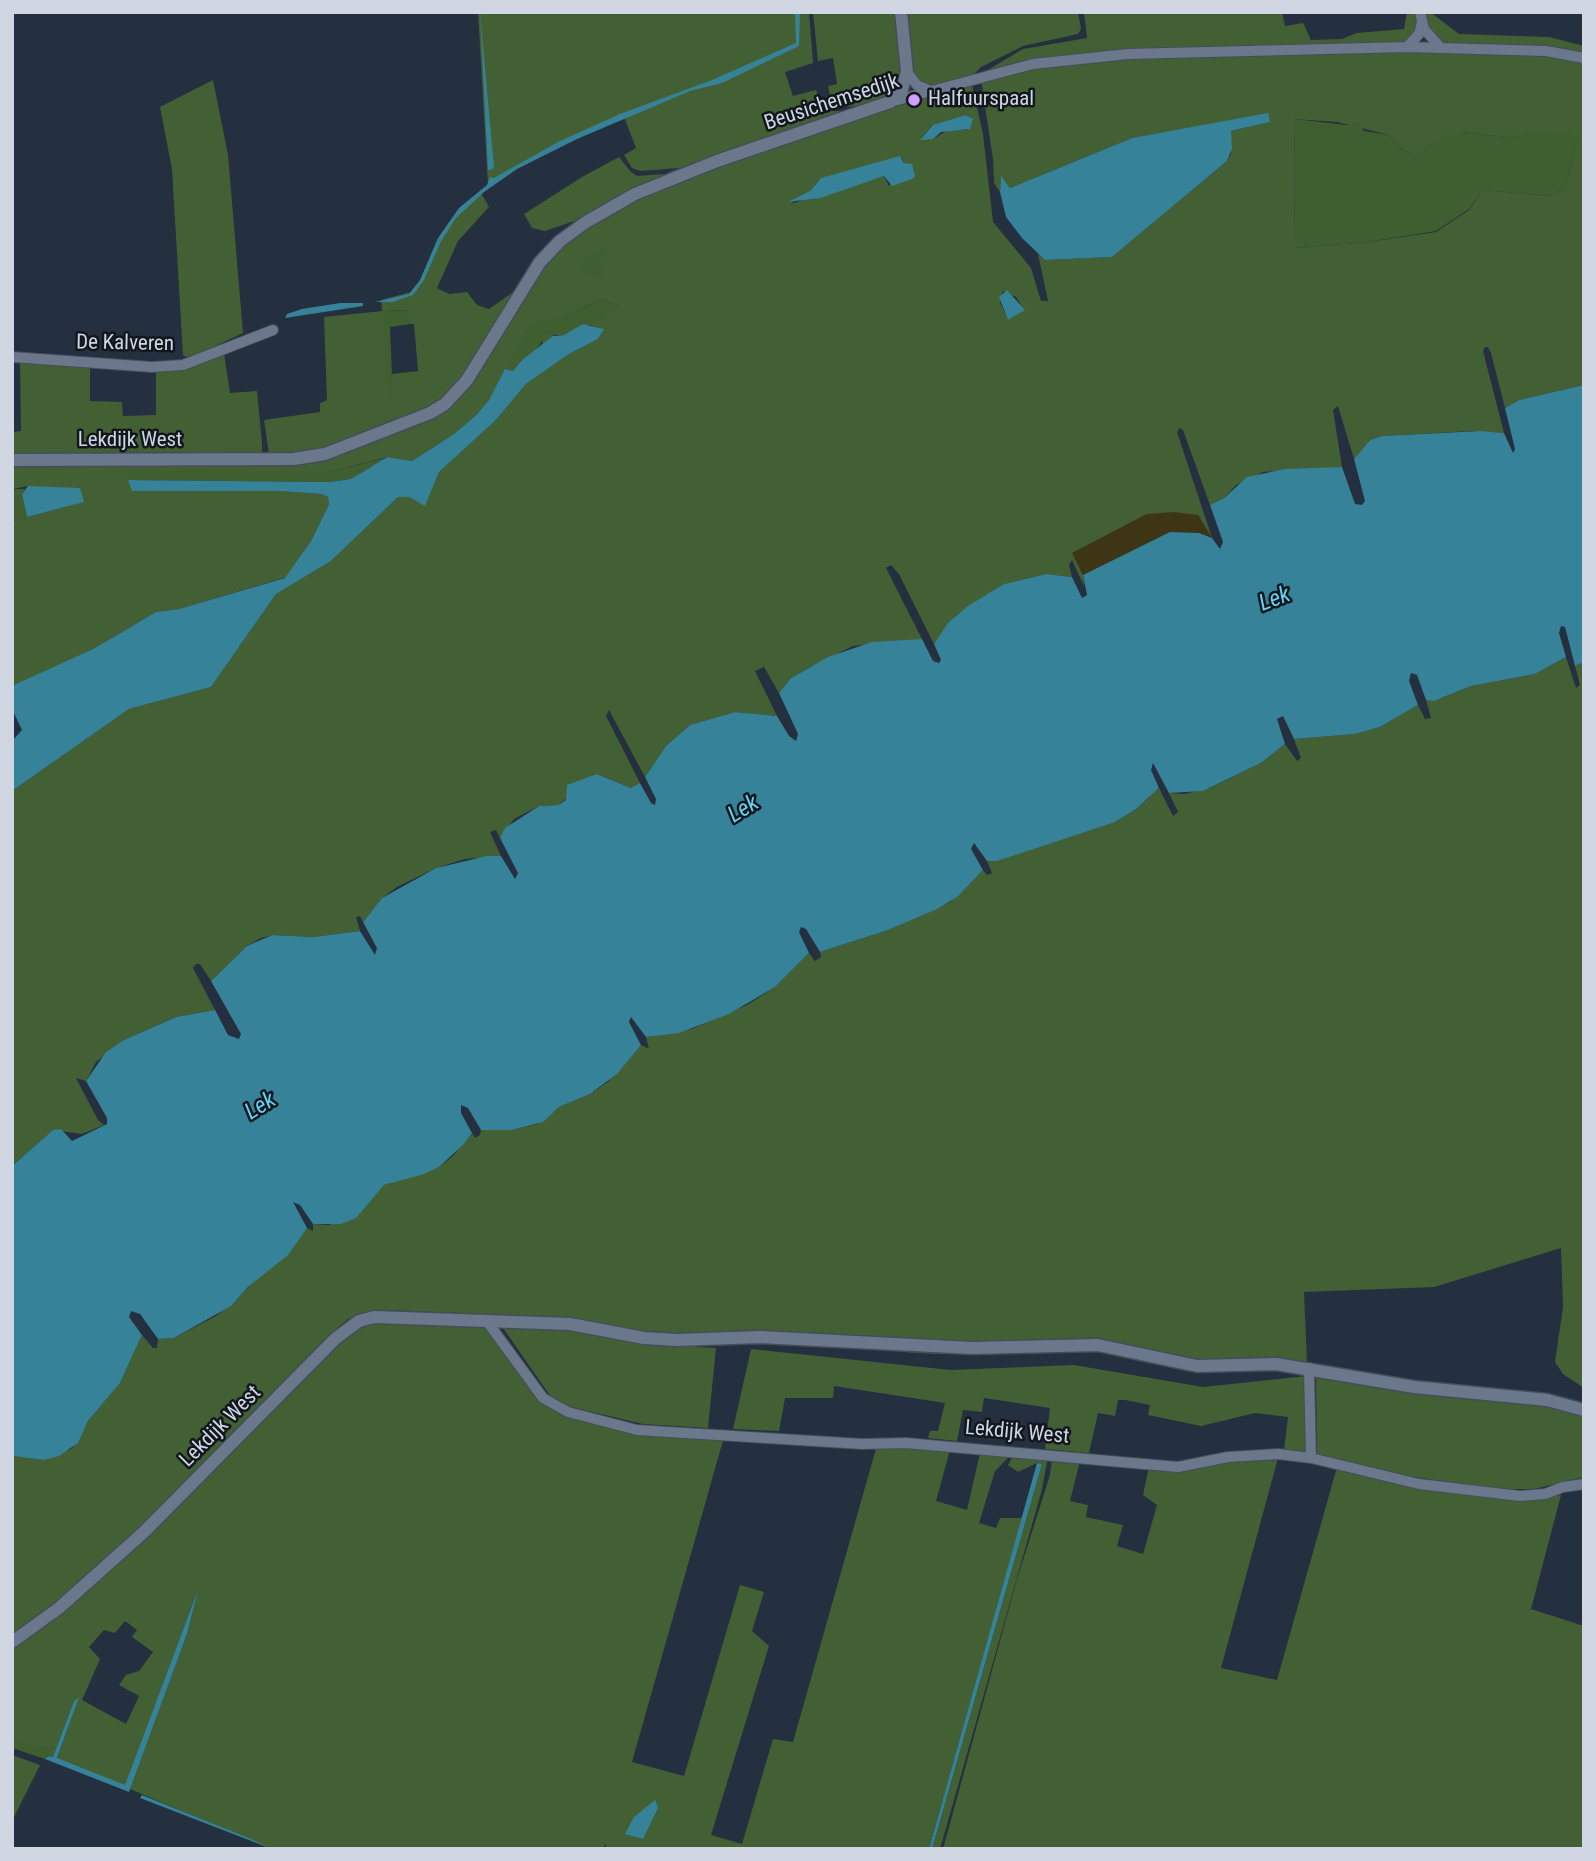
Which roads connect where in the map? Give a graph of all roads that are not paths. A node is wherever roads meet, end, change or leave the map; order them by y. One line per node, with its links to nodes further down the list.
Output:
1 (901, 12): 6 (street)
2 (1421, 17): 3 (street); 4 (street)
3 (1407, 47): 4 (street, Beusichemsedijk); 7 (street, Beusichemsedijk)
4 (1442, 48): 5 (street, Beusichemsedijk)
5 (1584, 58)
6 (907, 72): 7 (street); 8 (street)
7 (935, 92): 8 (street, Beusichemsedijk)
8 (890, 102): 12 (street, Beusichemsedijk)
9 (273, 330): 10 (street, De Kalveren)
10 (12, 357)
11 (12, 460): 12 (street, Lekdijk West)
12 (247, 461)
13 (486, 1321): 14 (street, Lekdijk West); 16 (street, Lekdijk West); 18 (street, Lekdijk West)
14 (1309, 1368): 15 (street, Lekdijk West); 16 (street)
15 (1584, 1410)
16 (1311, 1458): 17 (street, Lekdijk West)
17 (1584, 1484)
18 (12, 1642)

